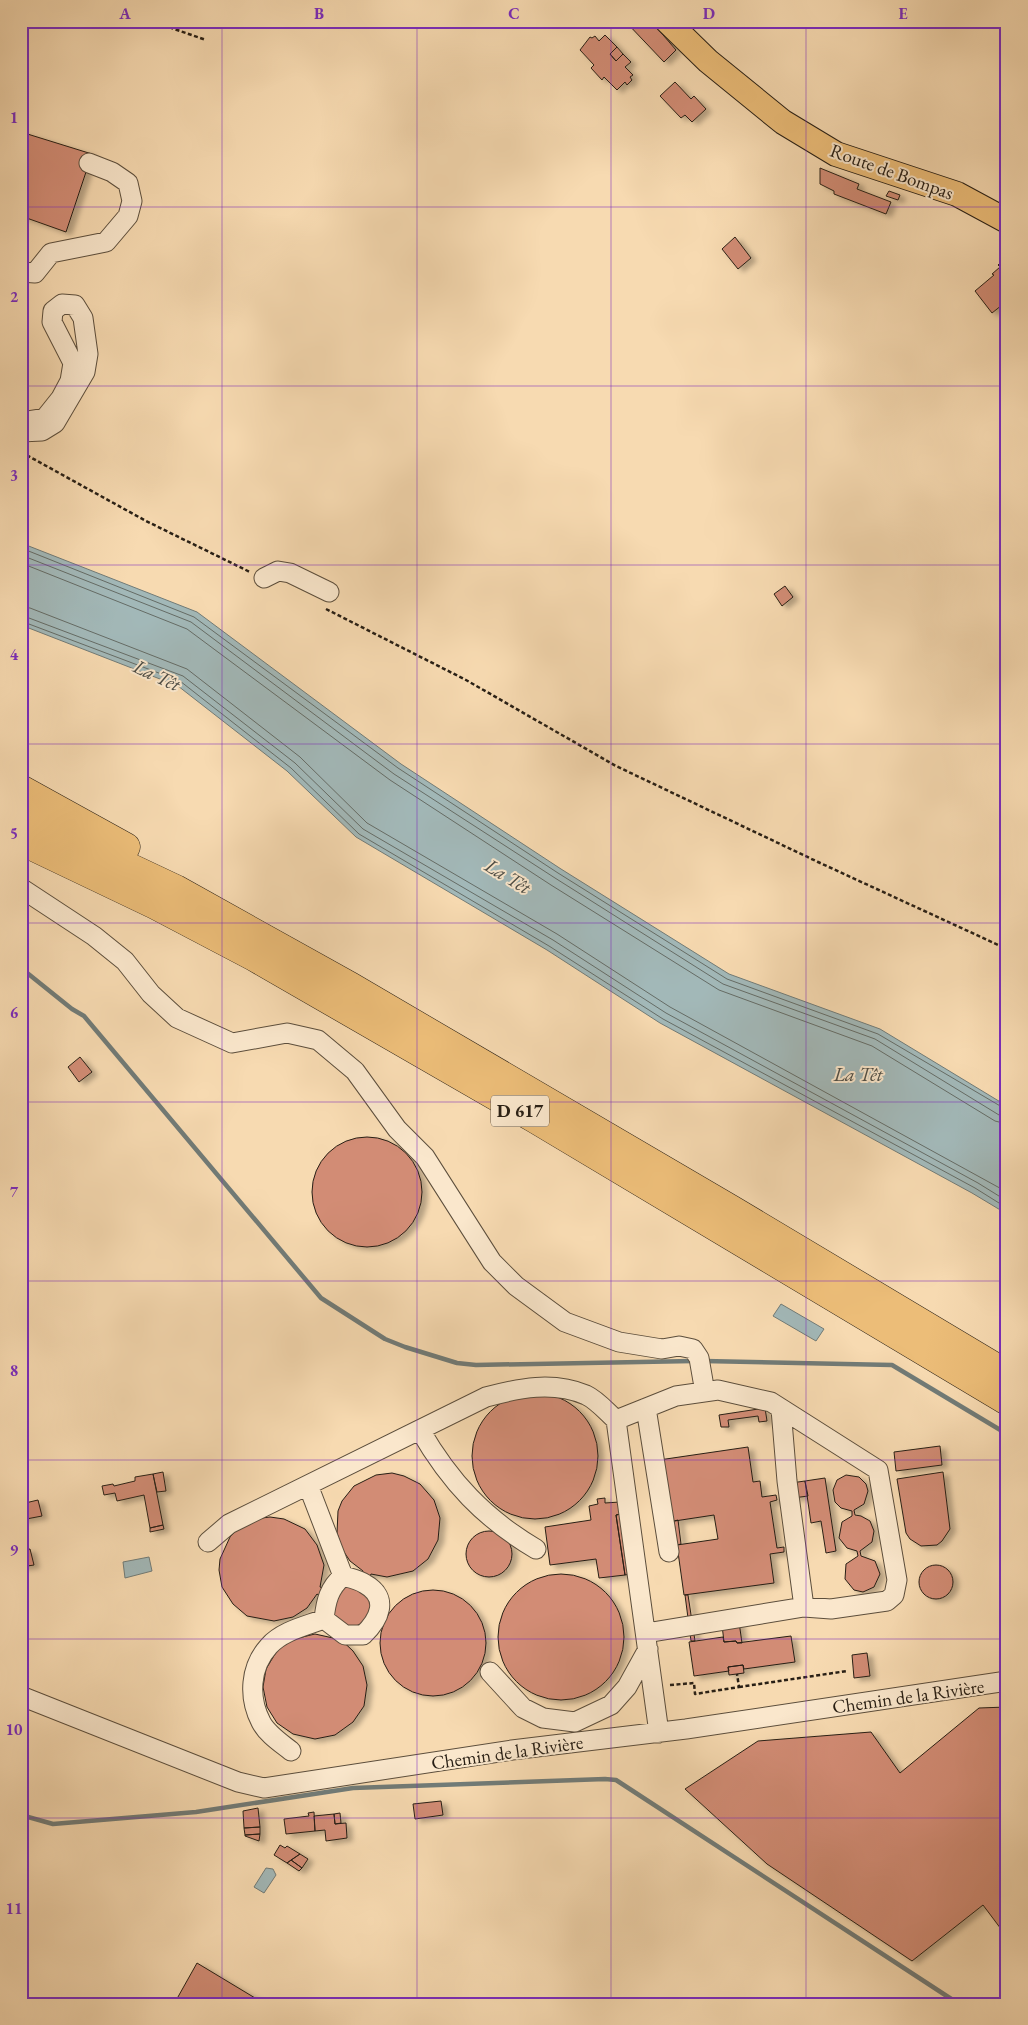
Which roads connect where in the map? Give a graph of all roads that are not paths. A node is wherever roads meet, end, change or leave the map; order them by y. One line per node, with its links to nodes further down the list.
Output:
1 (667, 21): 3 (main road, Route de Bompas)
2 (89, 163): 4 (street)
3 (1007, 220)
4 (21, 272)
5 (21, 422): 6 (street)
6 (21, 432)
7 (264, 578): 8 (street)
8 (324, 599)
9 (21, 789): 13 (highway)
10 (21, 816): 13 (highway, D 617)
11 (21, 841): 16 (highway, D 617)
12 (21, 888): 14 (street)
13 (350, 986): 15 (highway, D 617)
14 (701, 1368)
15 (1007, 1374)
16 (1007, 1401)
17 (646, 1408): 18 (street); 19 (street); 22 (street)
18 (781, 1409): 28 (street); 28 (street)
19 (616, 1420): 20 (street); 23 (street)
20 (420, 1430): 21 (street); 25 (street)
21 (308, 1485): 24 (street); 27 (street)
22 (661, 1500): 23 (street); 26 (street)
23 (628, 1505): 30 (street)
24 (208, 1542)
25 (536, 1549)
26 (669, 1552)
27 (342, 1576): 29 (street); 29 (street)
28 (804, 1607): 30 (street)
29 (324, 1619): 35 (street)
30 (647, 1641): 31 (street); 34 (street)
31 (490, 1672)
32 (1007, 1682): 34 (street, Chemin de la Rivière)
33 (21, 1696): 34 (street, Chemin de la Rivière)
34 (659, 1733)
35 (291, 1751)

